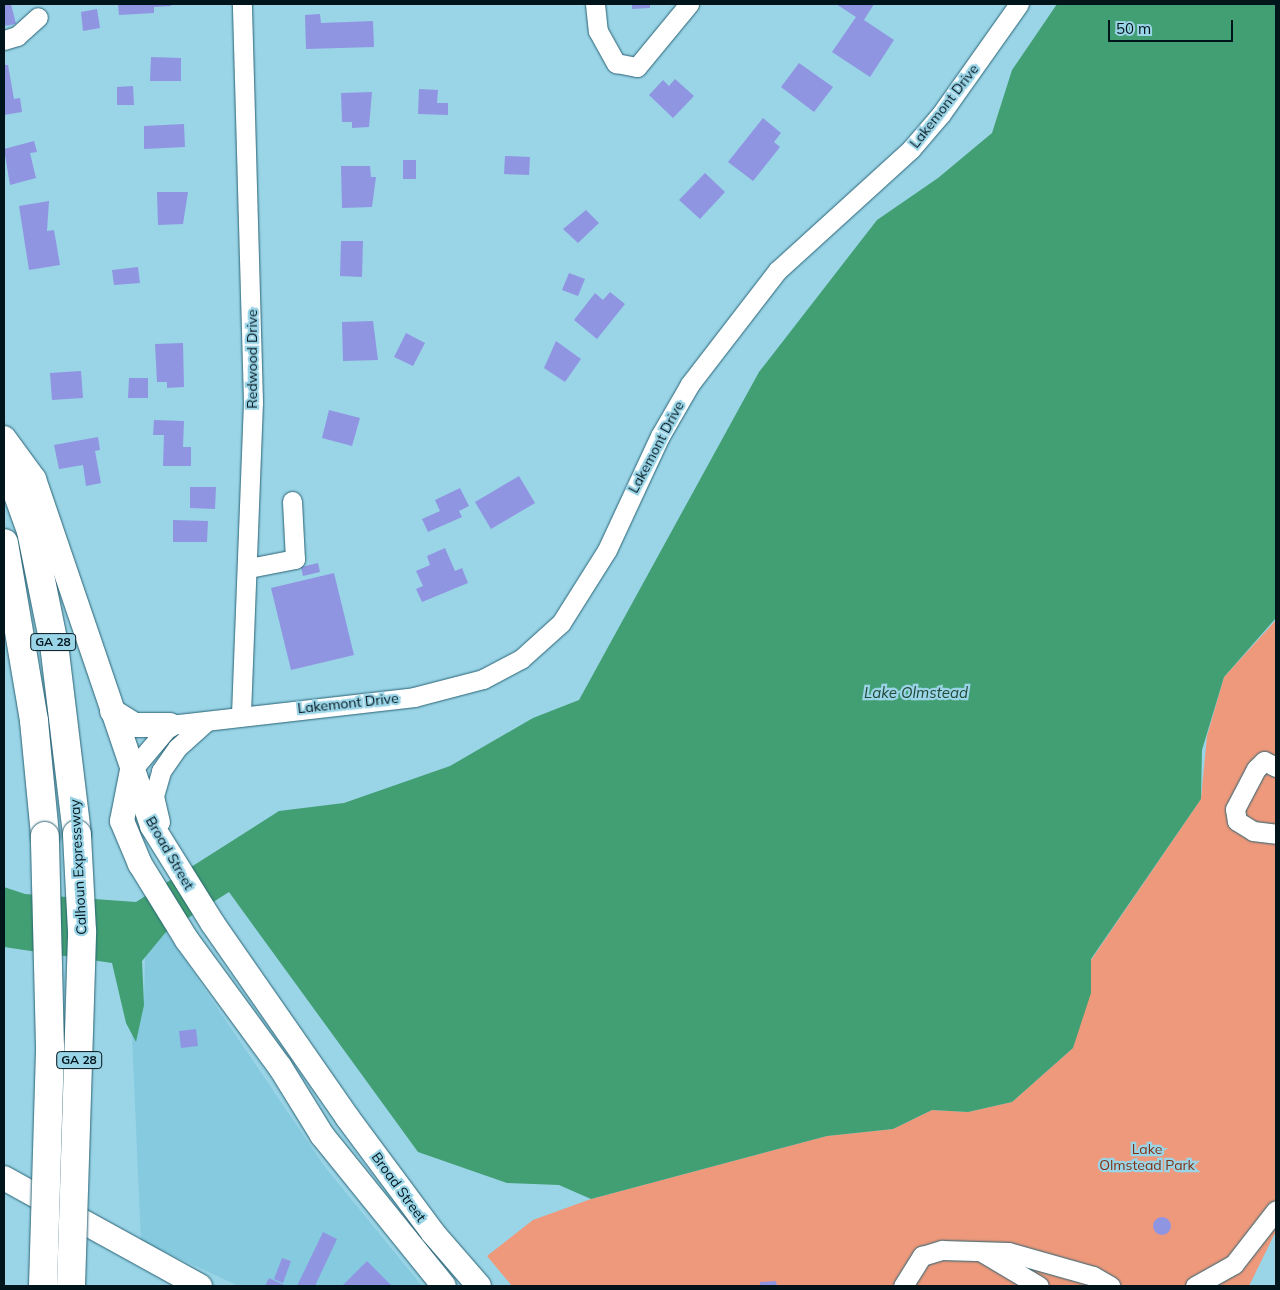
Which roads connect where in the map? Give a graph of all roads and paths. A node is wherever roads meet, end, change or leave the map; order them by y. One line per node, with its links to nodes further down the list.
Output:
1 (242, 4): 11 (street, Redwood Drive)
2 (596, 4): 3 (street)
3 (689, 4)
4 (1019, 4): 13 (street, Lakemont Drive)
5 (38, 17): 6 (street)
6 (4, 40)
7 (4, 438): 12 (main road)
8 (4, 456): 24 (highway, Calhoun Expressway / GA 28, bridge)
9 (292, 501): 11 (street)
10 (4, 543): 23 (highway, GA 28, bridge)
11 (249, 568): 13 (street, Redwood Drive)
12 (112, 711): 15 (main road); 17 (main road)
13 (241, 714): 14 (street, Lakemont Drive)
14 (208, 721): 15 (street, Lakemont Drive); 19 (street, Lakemont Drive)
15 (170, 725): 17 (street)
16 (1276, 767): 18 (street)
17 (132, 770): 19 (main road, Broad Street); 26 (main road, Broad Street)
18 (1276, 834)
19 (166, 849): 27 (main road, Broad Street)
20 (9, 1178): 25 (main road)
21 (1276, 1210): 31 (street)
22 (981, 1251): 28 (street); 29 (street); 30 (street)
23 (43, 1286)
24 (71, 1286)
25 (200, 1286)
26 (444, 1286)
27 (479, 1286)
28 (902, 1286)
29 (1039, 1286)
30 (1110, 1286)
31 (1195, 1286)

